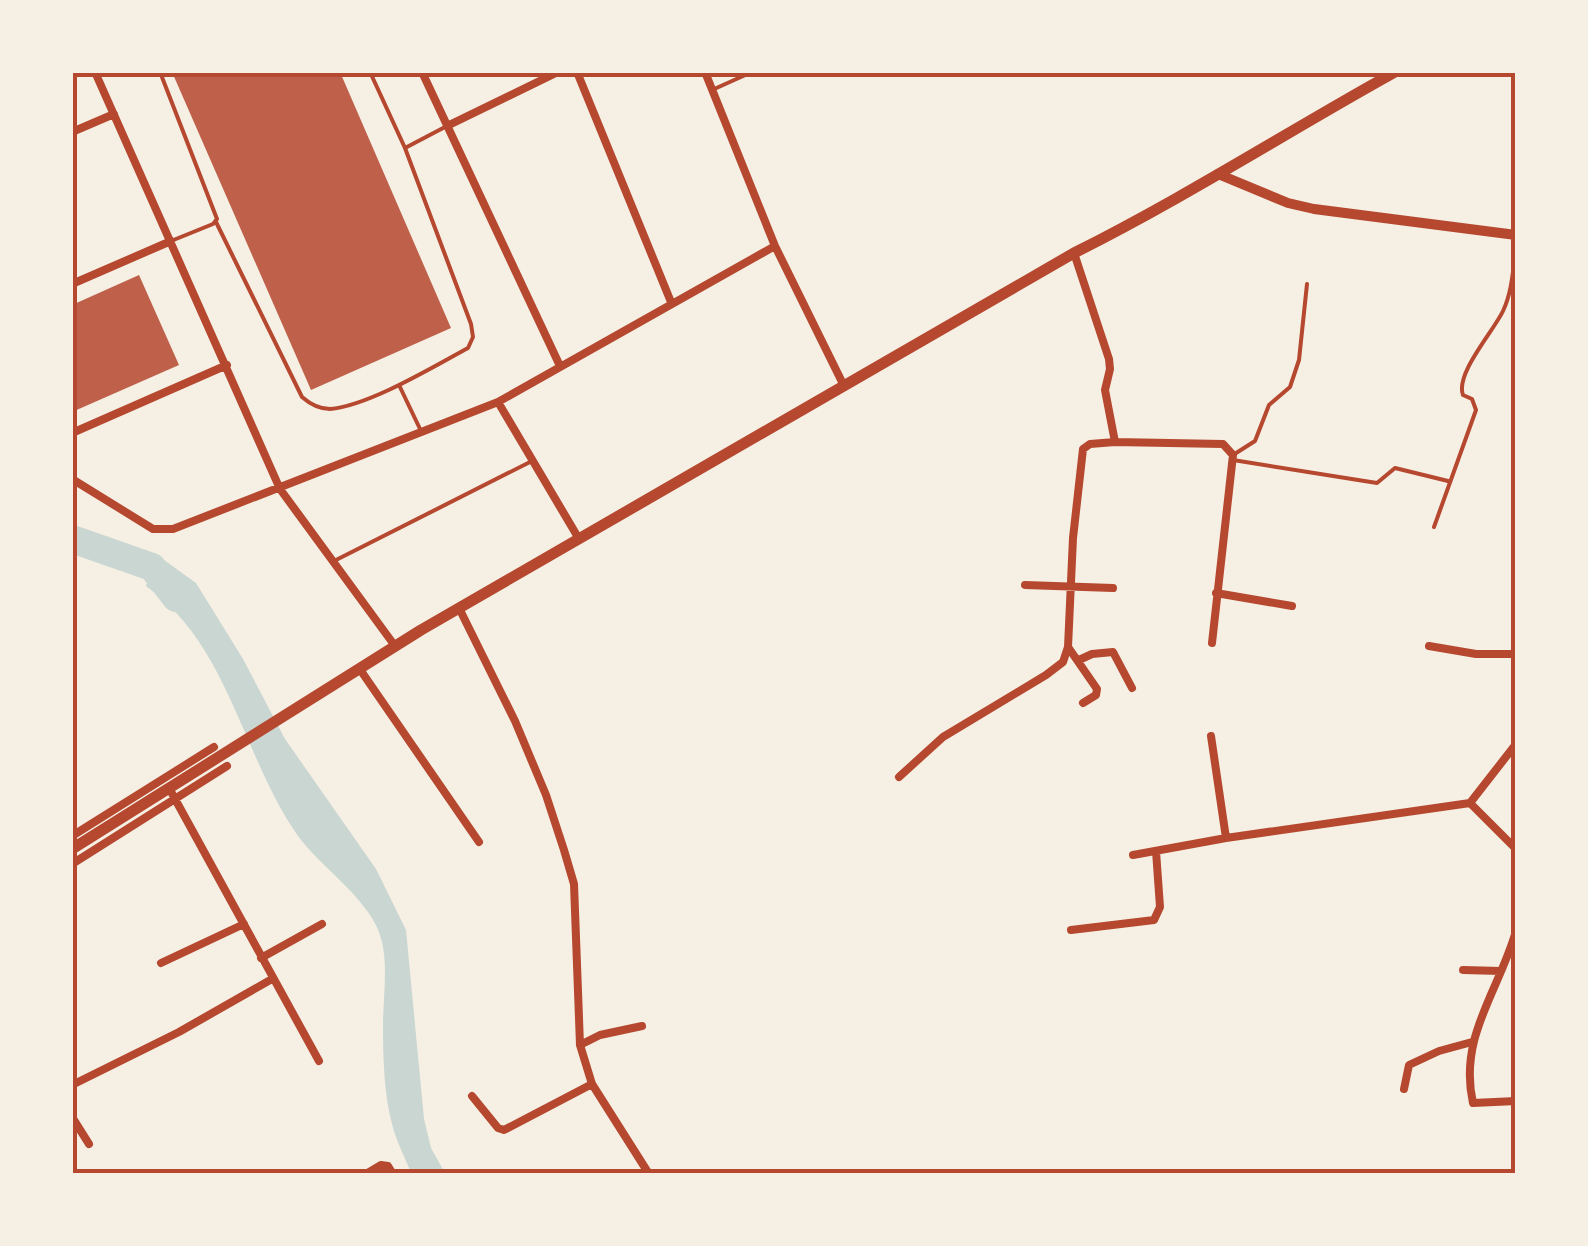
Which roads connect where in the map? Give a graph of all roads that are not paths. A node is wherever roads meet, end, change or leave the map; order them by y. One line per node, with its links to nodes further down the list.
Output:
1 (95, 72): 11 (street)
2 (160, 72): 16 (lane)
3 (370, 72): 14 (lane)
4 (422, 72): 12 (street)
5 (558, 72): 12 (street)
6 (577, 72): 24 (street)
7 (705, 72): 10 (street)
8 (752, 72): 10 (lane)
9 (1394, 72): 15 (main road)
10 (712, 90): 19 (street)
11 (114, 114): 13 (street); 18 (street)
12 (447, 126): 14 (lane); 26 (street)
13 (72, 132)
14 (405, 148): 27 (lane)
15 (1218, 174): 17 (main road); 21 (main road)
16 (216, 222): 18 (lane); 27 (lane)
17 (1516, 235)
18 (171, 241): 22 (street); 25 (street)
19 (775, 246): 24 (street); 28 (street)
20 (1516, 249): 36 (lane)
21 (1074, 253): 28 (main road); 32 (street)
22 (72, 284)
23 (1307, 284): 33 (lane)
24 (672, 302): 26 (street)
25 (227, 365): 30 (street); 37 (street)
26 (560, 366): 29 (street)
27 (399, 386): 31 (lane)
28 (844, 386): 39 (main road)
29 (498, 402): 31 (street); 34 (street)
30 (72, 433)
31 (422, 433): 37 (street)
32 (1115, 442): 33 (street); 42 (street)
33 (1233, 458): 36 (lane); 44 (street)
34 (532, 461): 39 (street); 40 (lane)
35 (72, 478): 37 (street)
36 (1449, 482): 38 (lane)
37 (280, 489): 40 (street)
38 (1434, 527)
39 (579, 539): 46 (main road)
40 (333, 562): 48 (street)
41 (1025, 586): 42 (street)
42 (1070, 586): 43 (street); 50 (street)
43 (1114, 588)
44 (1216, 593): 45 (street); 47 (street)
45 (1292, 606)
46 (459, 608): 48 (main road); 81 (street)
47 (1212, 644)
48 (395, 646): 53 (main road)
49 (1429, 646): 51 (street)
50 (1068, 647): 52 (street); 59 (street)
51 (1516, 654)
52 (1080, 660): 54 (street); 55 (street)
53 (359, 668): 58 (main road); 64 (street)
54 (1132, 688)
55 (1082, 703)
56 (1211, 736): 63 (street)
57 (1516, 744): 61 (street)
58 (221, 756): 60 (main road); 62 (street)
59 (899, 776)
60 (172, 793): 65 (main road); 69 (street); 70 (street)
61 (1470, 804): 63 (street); 66 (street)
62 (72, 836)
63 (1226, 838): 67 (street)
64 (479, 842)
65 (72, 849)
66 (1516, 849)
67 (1156, 851): 68 (street); 72 (street)
68 (1133, 855)
69 (72, 864)
70 (244, 924): 74 (street); 75 (street)
71 (322, 924): 74 (street)
72 (1071, 930)
73 (1516, 932): 77 (street)
74 (261, 958): 78 (street)
75 (162, 964)
76 (1463, 970): 77 (street)
77 (1501, 971): 80 (street)
78 (272, 979): 82 (street); 84 (street)
79 (642, 1026): 81 (street)
80 (1472, 1042): 85 (street); 87 (street)
81 (580, 1045): 83 (street)
82 (318, 1061)
83 (592, 1084): 86 (street); 92 (street)
84 (72, 1086)
85 (1404, 1088)
86 (472, 1096)
87 (1516, 1101)
88 (72, 1117): 89 (street)
89 (89, 1144)
90 (366, 1174): 91 (street)
91 (393, 1174)
92 (649, 1174)

